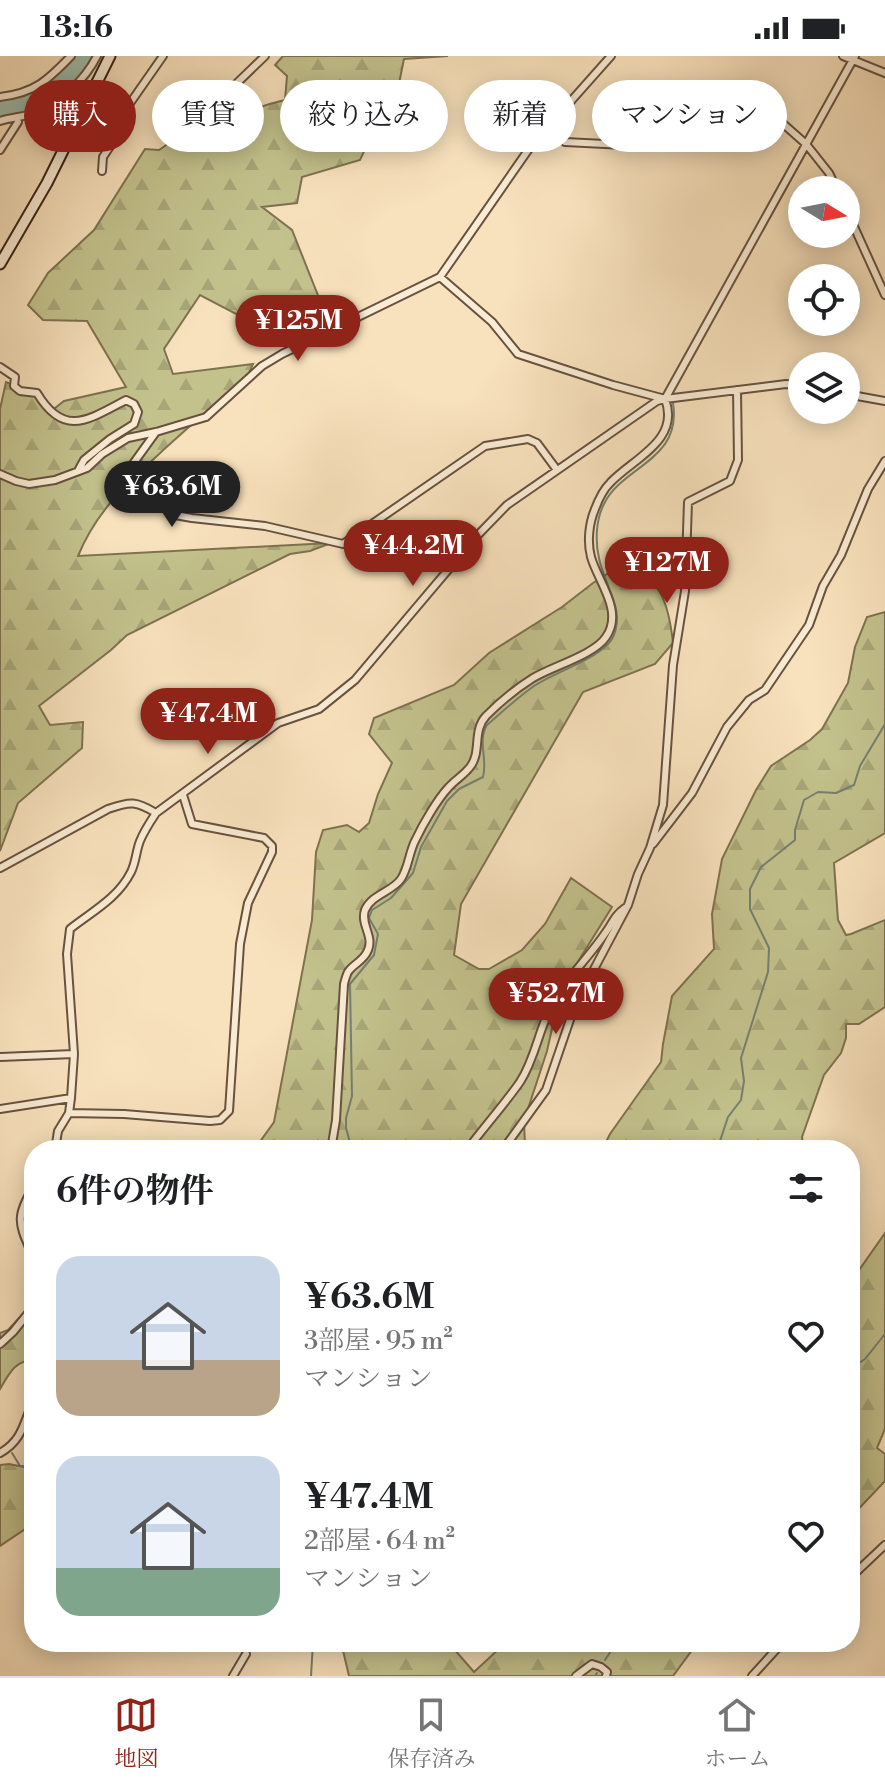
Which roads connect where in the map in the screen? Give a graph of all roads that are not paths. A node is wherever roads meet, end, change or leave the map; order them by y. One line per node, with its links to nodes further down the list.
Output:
1 (71, 56): 14 (street)
2 (97, 56): 15 (street)
3 (110, 56): 10 (main road)
4 (163, 56): 12 (street)
5 (265, 56): 11 (street)
6 (611, 56): 13 (street)
7 (843, 56): 8 (street)
8 (854, 58): 9 (street); 18 (street)
9 (885, 73)
10 (99, 80)
11 (240, 80)
12 (136, 95)
13 (576, 95)
14 (0, 97)
15 (0, 121)
16 (18, 122): 19 (street)
17 (576, 143): 18 (street)
18 (806, 144): 24 (street); 34 (street)
19 (0, 150)
20 (63, 152): 26 (main road)
21 (106, 152): 23 (street)
22 (527, 152): 28 (street)
23 (102, 171)
24 (830, 176)
25 (860, 240): 29 (street)
26 (5, 244): 27 (main road)
27 (0, 264)
28 (440, 277): 34 (street); 36 (street)
29 (885, 295)
30 (0, 367): 39 (street)
31 (788, 384): 32 (street)
32 (737, 390): 34 (street); 43 (street)
33 (860, 397): 35 (street)
34 (665, 399): 38 (street); 52 (street)
35 (885, 401)
36 (156, 432): 38 (street); 39 (street)
37 (885, 461): 43 (street)
38 (557, 470): 41 (street)
39 (78, 471): 40 (street)
40 (0, 474)
41 (183, 795): 42 (street); 50 (street)
42 (156, 813): 44 (street); 46 (street)
43 (650, 848): 45 (street)
44 (0, 868)
45 (628, 905): 53 (street); 54 (street)
46 (74, 1054): 47 (street); 48 (street)
47 (0, 1057)
48 (71, 1098): 49 (street); 50 (street)
49 (0, 1109)
50 (69, 1113): 51 (street)
51 (57, 1140)
52 (333, 1140)
53 (475, 1140)
54 (510, 1140)
55 (24, 1205): 56 (street)
56 (24, 1234)
57 (24, 1318): 58 (street)
58 (0, 1344)
59 (24, 1424): 60 (street)
60 (0, 1453)
61 (885, 1545): 62 (street)
62 (860, 1569)
63 (774, 1652): 68 (street)
64 (246, 1654): 65 (street)
65 (233, 1676)
66 (576, 1676): 67 (street)
67 (606, 1676)
68 (752, 1676)

